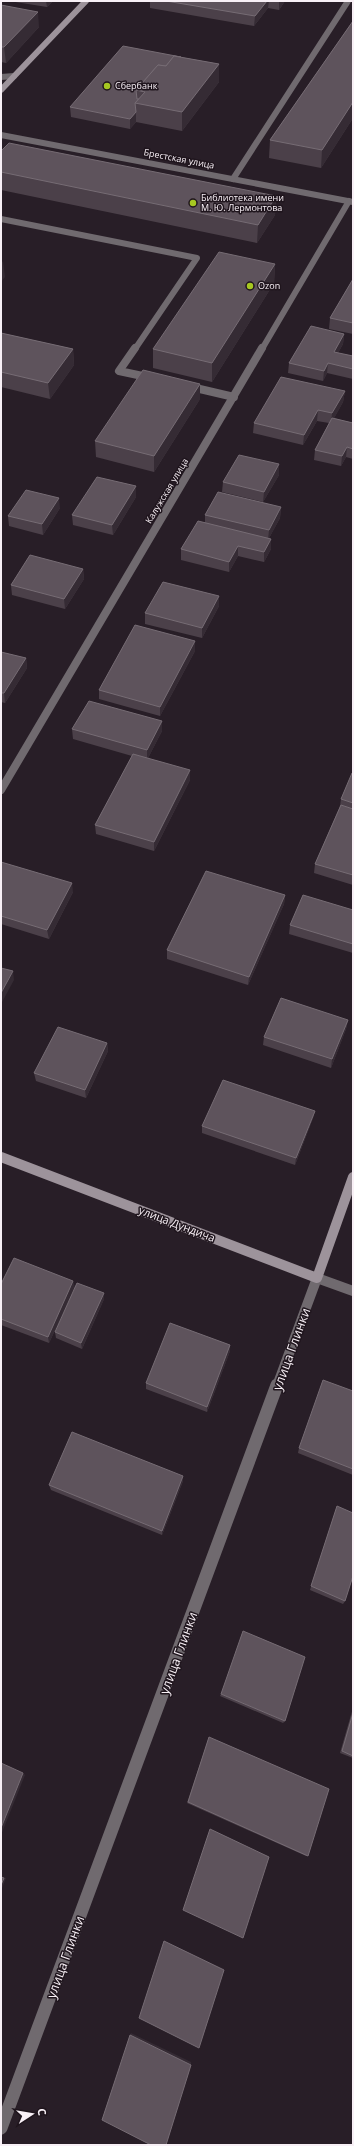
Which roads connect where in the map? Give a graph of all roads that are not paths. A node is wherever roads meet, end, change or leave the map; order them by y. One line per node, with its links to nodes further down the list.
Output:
1 (86, 1): 3 (street)
2 (348, 1): 7 (street)
3 (14, 76): 4 (street); 5 (street)
4 (1, 77)
5 (1, 90)
6 (1, 135): 7 (street, Брестская улица)
7 (233, 179): 8 (street, Брестская улица)
8 (351, 202): 12 (street, Калужская улица)
9 (1, 219): 10 (street)
10 (158, 380)
11 (180, 385): 12 (street)
12 (234, 397): 13 (street, Калужская улица)
13 (1, 790)
14 (1, 1157): 16 (street, улица Дундича)
15 (353, 1177): 16 (street, улица Глинки)
16 (317, 1278): 17 (street, улица Дундича); 18 (street, улица Глинки)
17 (353, 1291)
18 (1, 2128)

